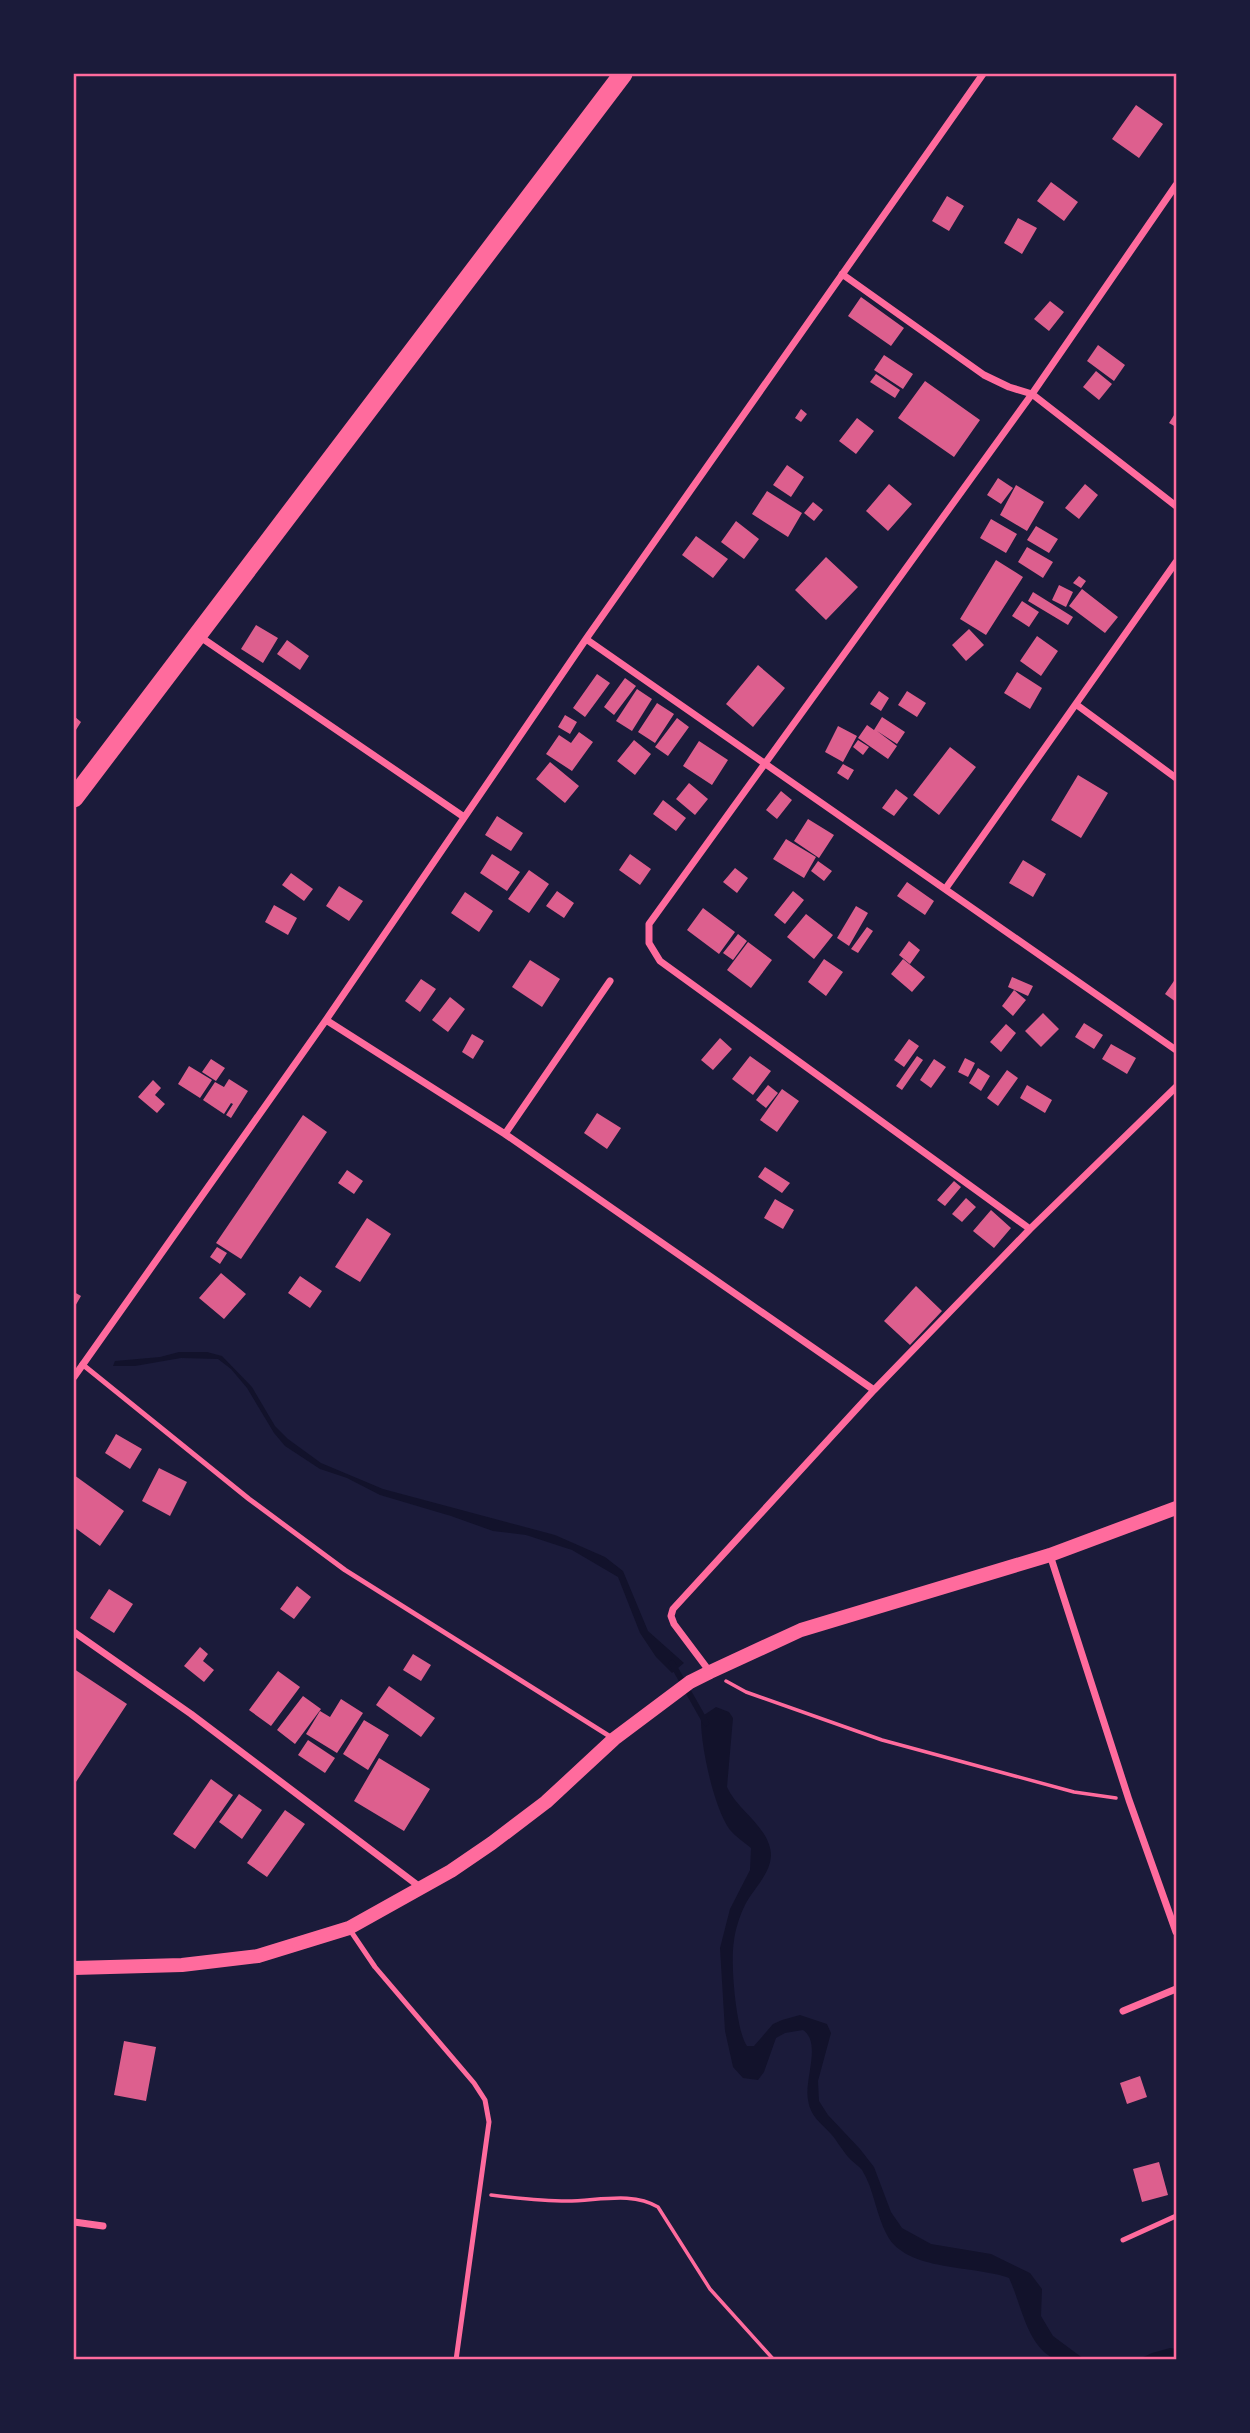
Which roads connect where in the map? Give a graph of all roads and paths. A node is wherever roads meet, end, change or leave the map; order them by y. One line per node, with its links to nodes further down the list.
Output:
1 (623, 74): 8 (highway)
2 (983, 74): 4 (street)
3 (1177, 185): 5 (street)
4 (842, 274): 5 (street); 9 (street)
5 (1032, 394): 6 (street); 11 (street)
6 (1177, 506)
7 (1177, 562): 10 (street)
8 (197, 635): 13 (highway); 14 (street)
9 (586, 639): 11 (street); 14 (street)
10 (1077, 705): 12 (street); 15 (street)
11 (763, 764): 15 (street); 21 (street)
12 (1177, 778)
13 (74, 798)
14 (464, 817): 17 (street)
15 (946, 888): 18 (street)
16 (610, 981): 20 (street)
17 (326, 1020): 20 (street); 22 (street)
18 (1177, 1050)
19 (1177, 1087): 21 (street)
20 (505, 1134): 24 (street)
21 (1030, 1228): 24 (street)
22 (82, 1364): 23 (street); 29 (lane)
23 (74, 1377)
24 (874, 1390): 28 (street)
25 (1177, 1508): 26 (main road)
26 (1049, 1555): 28 (main road); 30 (street)
27 (74, 1632): 31 (street)
28 (710, 1671): 29 (main road); 30 (path)
29 (614, 1739): 31 (main road)
30 (1129, 1800): 33 (street)
31 (421, 1888): 32 (main road)
32 (349, 1928): 34 (main road); 37 (lane)
33 (1177, 1932)
34 (74, 1968)
35 (1177, 1989): 36 (street)
36 (1123, 2011)
37 (479, 2194): 42 (lane); 43 (path)
38 (1177, 2216): 41 (lane)
39 (74, 2222): 40 (street)
40 (103, 2225)
41 (1123, 2240)
42 (456, 2360)
43 (774, 2360)

